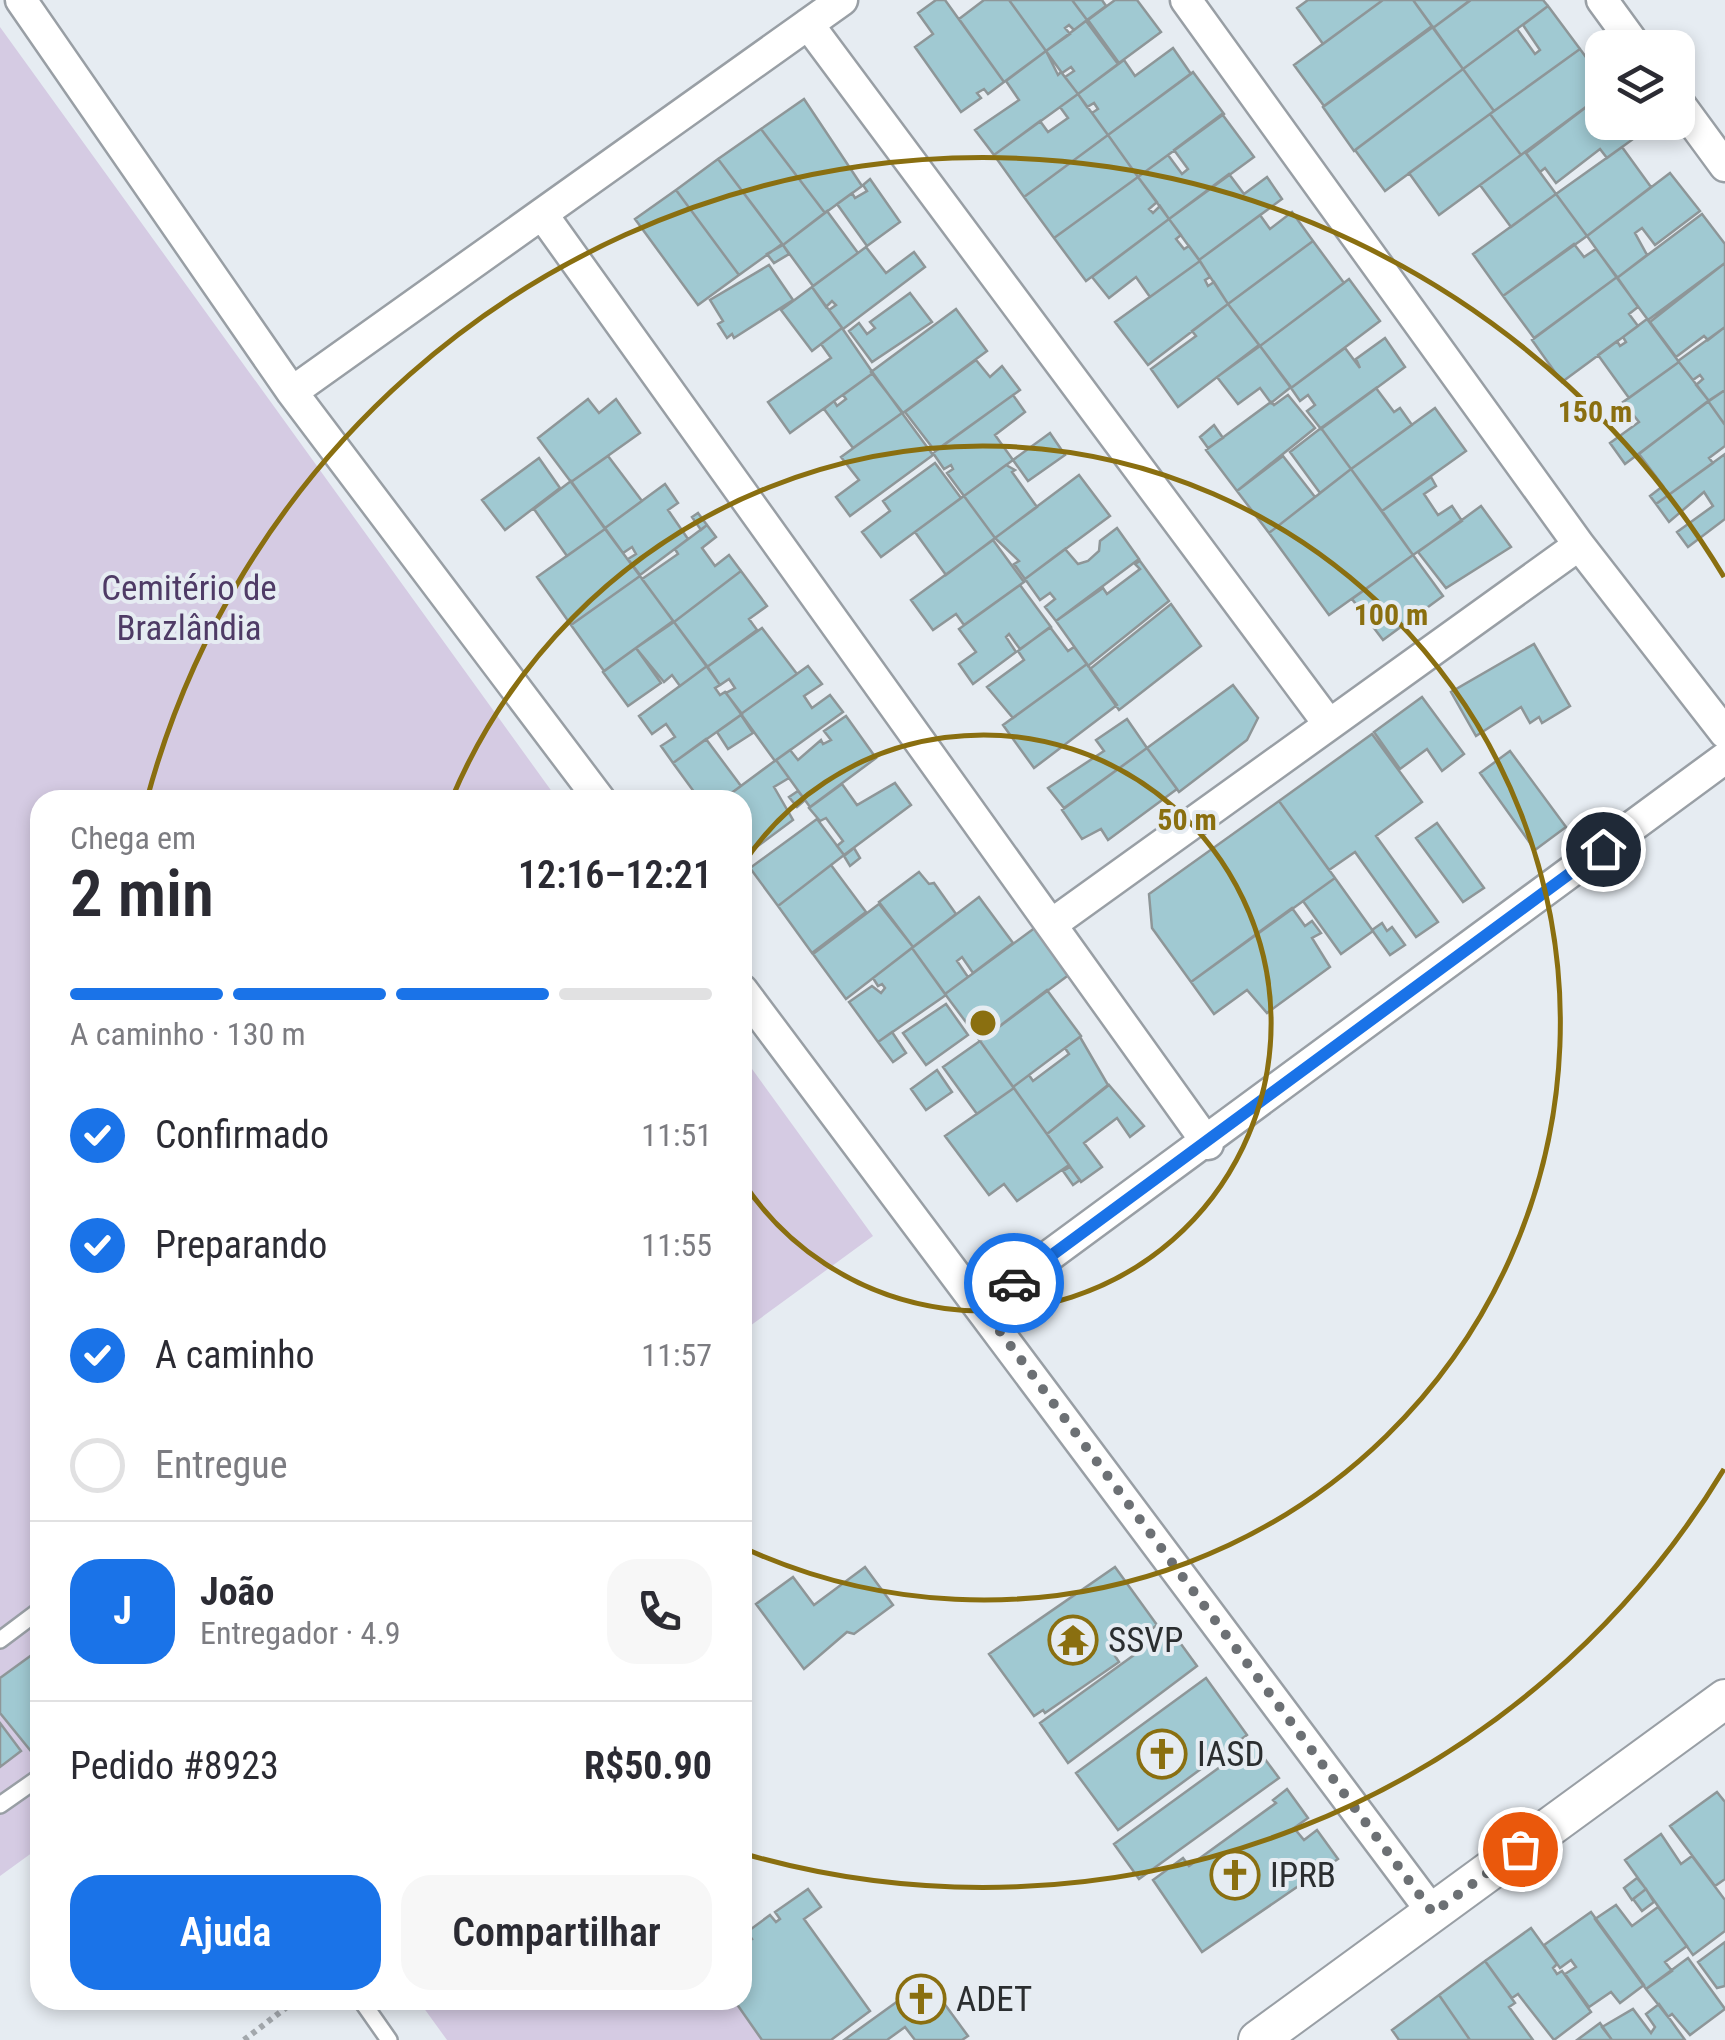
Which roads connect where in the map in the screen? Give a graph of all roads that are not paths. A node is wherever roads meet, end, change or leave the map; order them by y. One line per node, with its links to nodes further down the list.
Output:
1 (21, 0): 10 (street)
2 (842, 0): 5 (street)
3 (1186, 0): 11 (street)
4 (1602, 0): 6 (street)
5 (808, 24): 9 (street); 12 (street)
6 (1624, 30)
7 (1695, 125): 8 (street)
8 (1725, 166)
9 (542, 214): 10 (street); 16 (street)
10 (292, 392): 15 (street)
11 (1579, 546): 12 (street); 13 (street)
12 (1328, 723): 16 (street)
13 (1725, 733)
14 (1725, 758): 18 (street)
15 (592, 790)
16 (1052, 924): 18 (street)
17 (752, 1003): 19 (street)
18 (1208, 1144): 19 (street)
19 (981, 1306): 25 (street)
20 (30, 1618): 21 (lane)
21 (0, 1640)
22 (1725, 1699): 25 (street)
23 (30, 1784): 24 (lane)
24 (0, 1805)
25 (1433, 1913): 28 (street)
26 (367, 2010): 27 (lane)
27 (389, 2040)
28 (1258, 2040)

